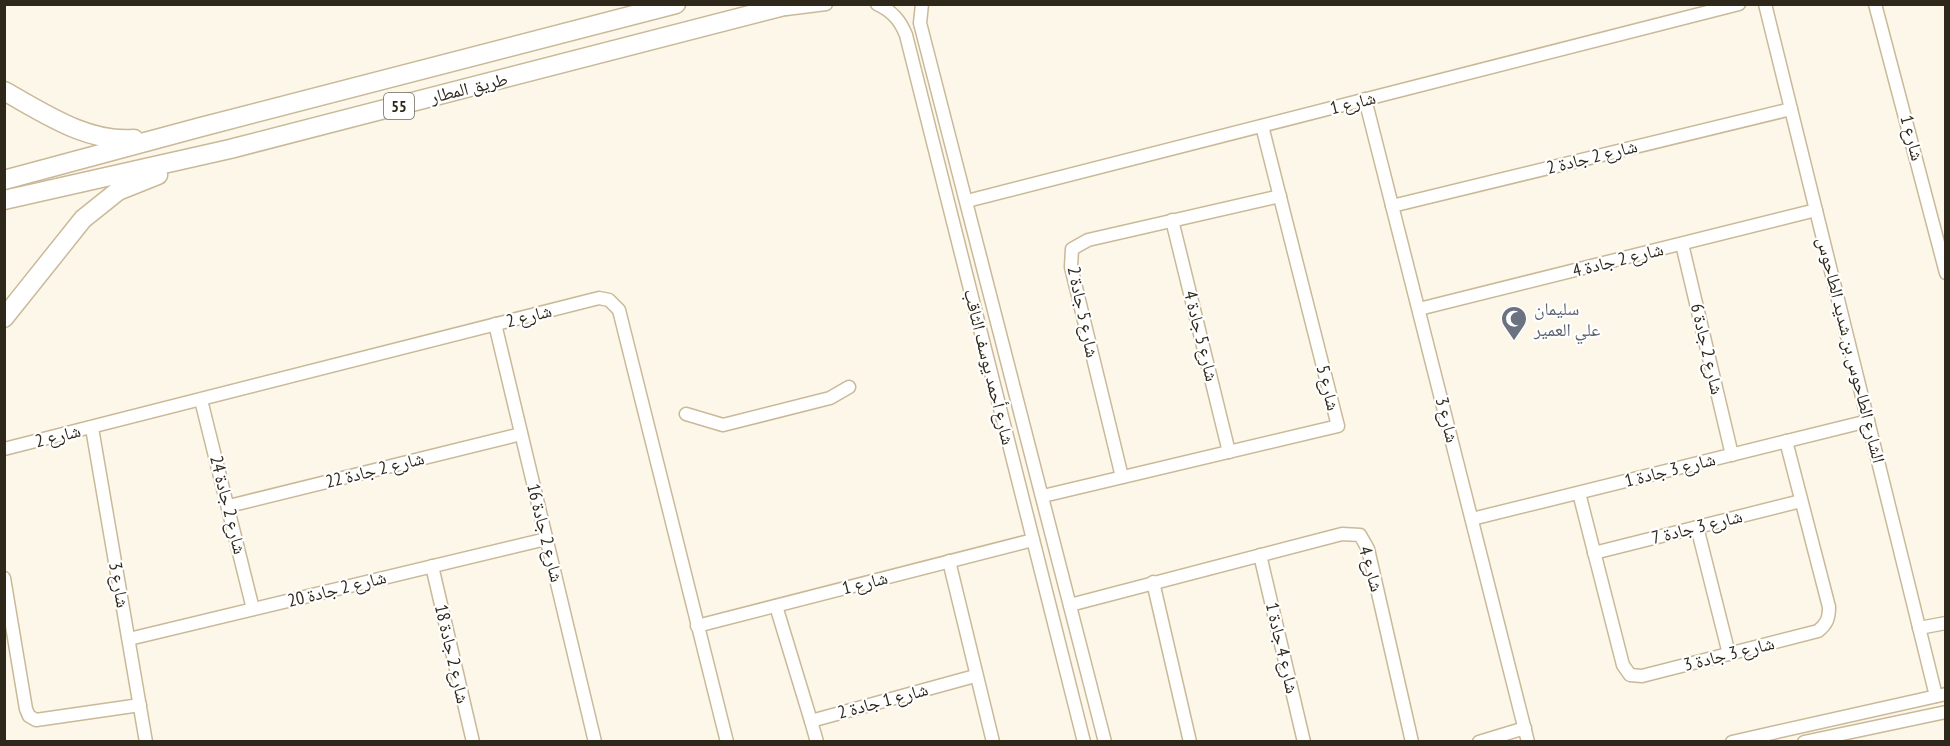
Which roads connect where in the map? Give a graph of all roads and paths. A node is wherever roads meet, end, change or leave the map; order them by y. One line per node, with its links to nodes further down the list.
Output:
1 (676, 4): 16 (highway, طريق المطار / 55)
2 (792, 4): 9 (highway, طريق المطار / 55)
3 (826, 4): 9 (street)
4 (877, 4): 10 (street, شارع أحمد يوسف الثاقب)
5 (922, 4): 11 (street, شارع أحمد يوسف الثاقب)
6 (1739, 4): 13 (street, شارع 1)
7 (1765, 4): 14 (street, الشارع الطاحوس بن شديد الطاحوس)
8 (1875, 4): 26 (street, شارع 1)
9 (770, 10): 17 (highway, طريق المطار / 55)
10 (906, 35): 11 (street); 35 (street, شارع أحمد يوسف الثاقب)
11 (938, 89): 21 (street, شارع أحمد يوسف الثاقب)
12 (4, 91): 16 (highway)
13 (1365, 99): 15 (street, شارع 1); 22 (street, شارع 3)
14 (1791, 109): 22 (street, شارع 2 جادة 2); 23 (street, الشارع الطاحوس بن شديد الطاحوس)
15 (1262, 126): 19 (street, شارع 5); 21 (street, شارع 1)
16 (201, 127): 18 (highway, طريق المطار / 55)
17 (230, 149): 20 (highway, طريق المطار / 55); 28 (highway)
18 (4, 180)
19 (1280, 196): 24 (street, شارع 5 جادة 2); 39 (street, شارع 5)
20 (4, 200)
21 (967, 201): 41 (street, شارع أحمد يوسف الثاقب)
22 (1392, 206): 27 (street, شارع 3)
23 (1816, 210): 25 (street, شارع 2 جادة 4); 33 (street, الشارع الطاحوس بن شديد الطاحوس)
24 (1172, 220): 39 (street, شارع 5 جادة 4); 42 (street, شارع 5 جادة 2)
25 (1682, 244): 27 (street, شارع 2 جادة 4); 40 (street, شارع 2 جادة 6)
26 (1946, 273)
27 (1419, 309): 47 (street, شارع 3)
28 (4, 318)
29 (495, 324): 31 (street, شارع 2); 36 (street, شارع 2 جادة 16); 61 (street, شارع 2)
30 (849, 387): 32 (street)
31 (201, 400): 34 (street, شارع 2); 46 (street, شارع 2 جادة 24)
32 (686, 414)
33 (1868, 421): 37 (street, شارع 3 جادة 1); 62 (street, الشارع الطاحوس بن شديد الطاحوس)
34 (92, 428): 38 (street, شارع 2); 63 (street, شارع 3)
35 (1005, 430): 41 (street); 50 (street, شارع أحمد يوسف الثاقب)
36 (521, 434): 46 (street, شارع 2 جادة 22); 49 (street, شارع 2 جادة 16)
37 (1786, 441): 40 (street, شارع 3 جادة 1); 45 (street, شارع 3 جادة 3)
38 (4, 449)
39 (1229, 452): 42 (street, شارع 5)
40 (1732, 455): 43 (street, شارع 3 جادة 1)
41 (1036, 469): 44 (street, شارع أحمد يوسف الثاقب)
42 (1122, 477): 44 (street, شارع 5)
43 (1579, 493): 47 (street, شارع 3 جادة 1); 51 (street, شارع 3 جادة 3)
44 (1043, 496): 57 (street, شارع أحمد يوسف الثاقب)
45 (1801, 501): 48 (street, شارع 3 جادة 7); 64 (street, شارع 3 جادة 3)
46 (229, 506): 59 (street, شارع 2 جادة 24)
47 (1472, 519): 70 (street, شارع 3)
48 (1697, 527): 51 (street, شارع 3 جادة 7); 64 (street)
49 (546, 539): 54 (street, شارع 2 جادة 20); 74 (street, شارع 2 جادة 16)
50 (1033, 540): 53 (street, شارع 1); 78 (street, شارع أحمد يوسف الثاقب)
51 (1594, 553): 64 (street, شارع 3 جادة 3)
52 (1260, 555): 56 (street, شارع 4); 81 (street, شارع 4 جادة 1); 82 (street, شارع 4)
53 (949, 561): 58 (street, شارع 1); 65 (street)
54 (432, 566): 59 (street, شارع 2 جادة 20); 73 (street, شارع 2 جادة 18)
55 (4, 578): 67 (street)
56 (1153, 582): 57 (street, شارع 4); 80 (street)
57 (1070, 605): 79 (street, شارع أحمد يوسف الثاقب)
58 (776, 606): 61 (street, شارع 1); 69 (street)
59 (253, 609): 63 (street, شارع 2 جادة 20)
60 (1946, 623): 62 (street)
61 (697, 626): 75 (street, شارع 2)
62 (1919, 628): 66 (street, الشارع الطاحوس بن شديد الطاحوس)
63 (129, 639): 67 (street, شارع 3)
64 (1729, 654)
65 (975, 676): 69 (street, شارع 1 جادة 2); 77 (street)
66 (1941, 695): 71 (street)
67 (140, 705): 72 (street, شارع 3)
68 (1945, 714): 87 (street)
69 (811, 721): 76 (street)
70 (1525, 728): 83 (street); 84 (street, شارع 3)
71 (1767, 733): 85 (street); 86 (street)
72 (146, 741)
73 (473, 741)
74 (595, 741)
75 (726, 741)
76 (817, 741)
77 (993, 741)
78 (1084, 741)
79 (1105, 741)
80 (1190, 741)
81 (1304, 741)
82 (1412, 741)
83 (1479, 741)
84 (1528, 741)
85 (1732, 741)
86 (1751, 741)
87 (1804, 741)

